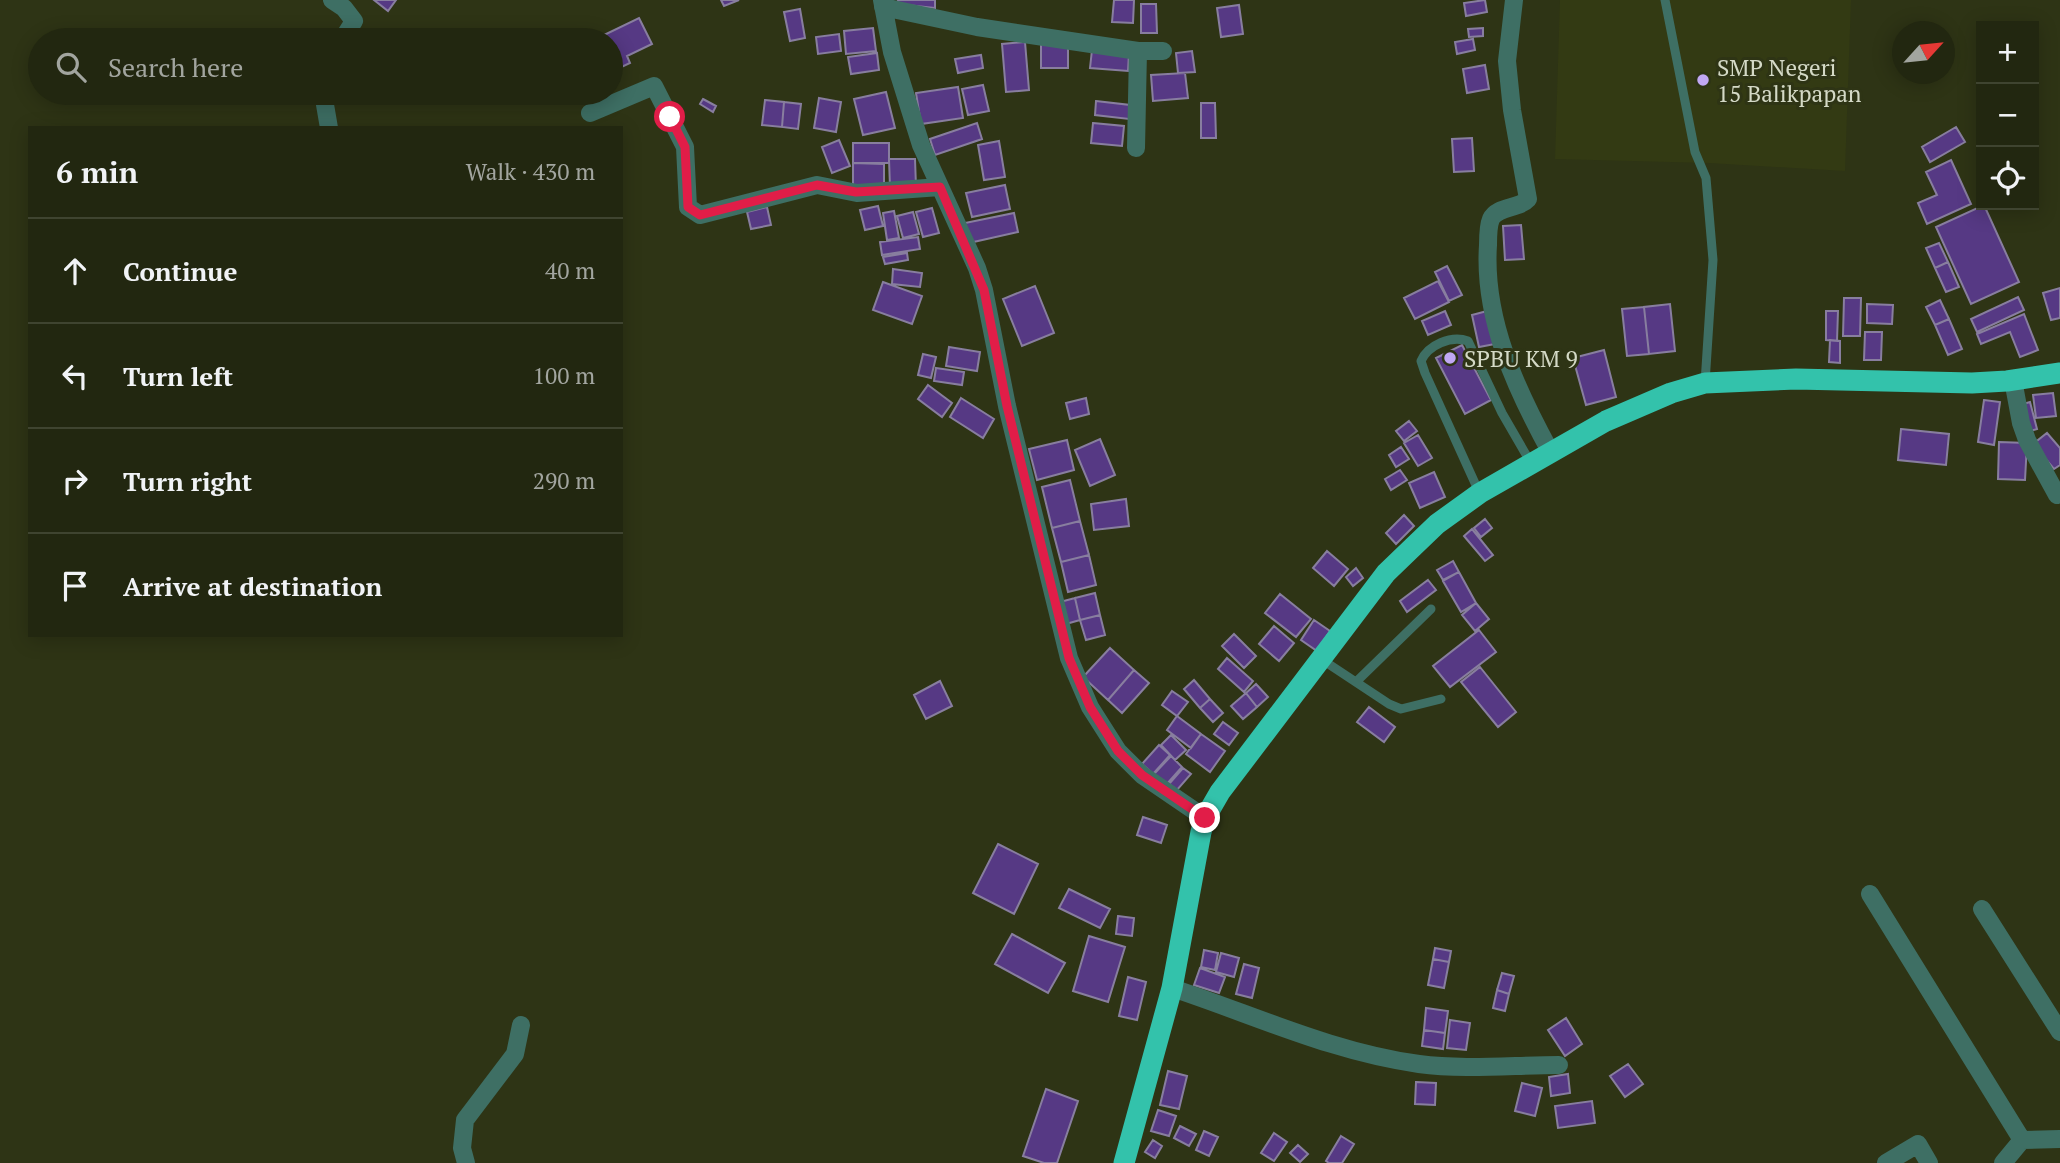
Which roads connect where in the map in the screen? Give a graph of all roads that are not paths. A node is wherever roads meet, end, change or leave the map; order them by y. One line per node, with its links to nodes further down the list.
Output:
1 (332, 0): 5 (street)
2 (1514, 0): 18 (street)
3 (1665, 0): 17 (lane)
4 (883, 4): 6 (street); 14 (street)
5 (350, 28)
6 (1138, 51): 7 (street); 13 (street)
7 (1163, 51)
8 (623, 99): 14 (street)
9 (325, 105): 12 (street)
10 (609, 105): 11 (street)
11 (590, 113)
12 (329, 126)
13 (1136, 148)
14 (940, 187): 26 (street)
15 (2060, 373): 16 (highway)
16 (2013, 380): 17 (highway); 21 (street)
17 (1705, 383): 18 (highway)
18 (1551, 453): 19 (highway)
19 (1532, 465): 20 (highway); 20 (lane)
20 (1480, 493): 23 (highway)
21 (2057, 495)
22 (1431, 609): 24 (lane)
23 (1321, 659): 24 (lane); 26 (highway)
24 (1357, 681): 25 (lane)
25 (1441, 699)
26 (1205, 818): 29 (highway)
27 (1870, 894): 34 (street)
28 (1982, 909): 31 (street)
29 (1172, 988): 32 (street); 36 (highway)
30 (521, 1026): 35 (street)
31 (2060, 1032)
32 (1559, 1065)
33 (2060, 1139): 34 (street)
34 (2022, 1140): 39 (street)
35 (466, 1163)
36 (1124, 1163)
37 (1886, 1163): 38 (street)
38 (1929, 1163)
39 (2003, 1163)

